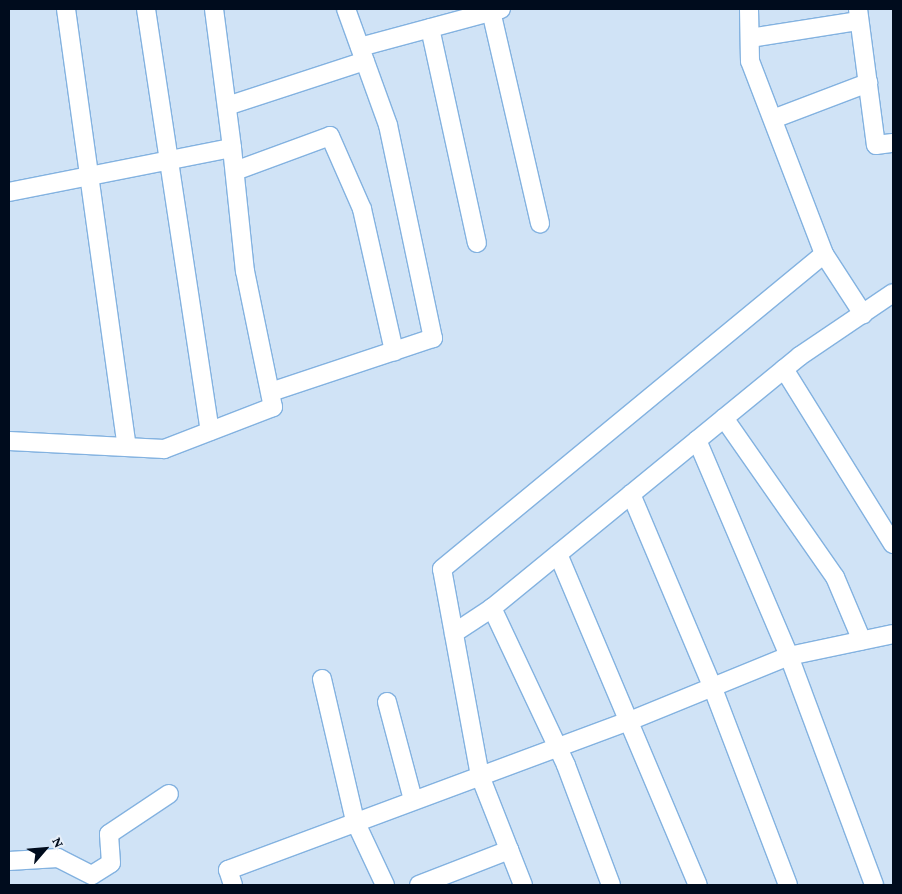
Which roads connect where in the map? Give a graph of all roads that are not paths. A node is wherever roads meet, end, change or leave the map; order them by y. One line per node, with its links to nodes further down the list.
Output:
1 (66, 9): 18 (street)
2 (146, 9): 16 (street)
3 (214, 9): 12 (street)
4 (346, 9): 10 (street)
5 (749, 9): 9 (street)
6 (496, 10): 8 (street); 20 (street)
7 (859, 15): 9 (street); 11 (street)
8 (430, 28): 10 (street); 21 (street)
9 (750, 38): 13 (street)
10 (362, 54): 12 (street); 25 (street)
11 (868, 83): 13 (street); 14 (street)
12 (227, 106): 15 (street)
13 (773, 119): 22 (street)
14 (893, 143)
15 (232, 148): 16 (street); 17 (street)
16 (167, 161): 18 (street); 29 (street)
17 (235, 170): 25 (street); 27 (street)
18 (89, 177): 19 (street); 32 (street)
19 (9, 192)
20 (540, 223)
21 (477, 243)
22 (824, 254): 24 (street); 37 (street)
23 (893, 293): 24 (street)
24 (862, 314): 26 (street)
25 (394, 351): 27 (street)
26 (784, 369): 28 (street); 34 (street)
27 (270, 392): 29 (street)
28 (724, 418): 30 (street); 39 (street)
29 (210, 432): 32 (street)
30 (697, 440): 33 (street); 40 (street)
31 (9, 441): 32 (street)
32 (128, 447)
33 (631, 494): 35 (street); 42 (street)
34 (893, 544)
35 (558, 554): 36 (street); 44 (street)
36 (492, 608): 37 (street); 45 (street)
37 (454, 633): 46 (street)
38 (893, 634): 39 (street)
39 (862, 641): 40 (street)
40 (789, 656): 42 (street); 59 (street)
41 (322, 678): 49 (street)
42 (712, 686): 44 (street); 58 (street)
43 (387, 702): 48 (street)
44 (627, 722): 45 (street); 57 (street)
45 (558, 748): 46 (street); 56 (street)
46 (480, 776): 48 (street); 50 (street)
47 (169, 794): 51 (street)
48 (413, 800): 49 (street)
49 (355, 821): 52 (street); 53 (street)
50 (509, 850): 54 (street); 55 (street)
51 (9, 861)
52 (233, 885)
53 (384, 885)
54 (419, 885)
55 (522, 885)
56 (611, 885)
57 (698, 885)
58 (788, 885)
59 (873, 885)

